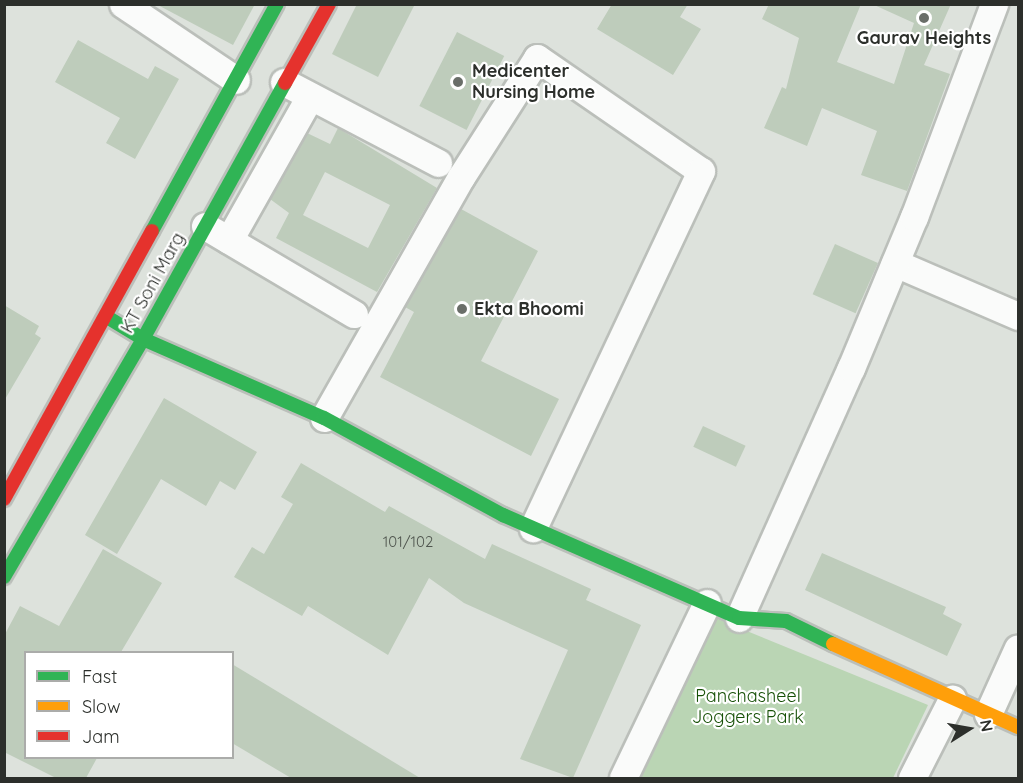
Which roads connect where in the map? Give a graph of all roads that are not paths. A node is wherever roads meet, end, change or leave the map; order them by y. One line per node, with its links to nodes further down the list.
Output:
1 (123, 4): 5 (street)
2 (277, 4): 5 (street, KT Soni Marg)
3 (329, 4): 6 (street, KT Soni Marg)
4 (994, 4): 11 (street)
5 (236, 80): 14 (street, KT Soni Marg)
6 (284, 82): 7 (street); 9 (street, KT Soni Marg)
7 (310, 96): 8 (street); 10 (street)
8 (438, 163)
9 (205, 226): 10 (street); 15 (street, KT Soni Marg)
10 (229, 240): 12 (street)
11 (895, 263): 13 (street); 21 (street)
12 (354, 314)
13 (1018, 316)
14 (107, 317): 15 (street); 17 (street, KT Soni Marg)
15 (143, 339): 16 (street); 19 (street, KT Soni Marg)
16 (324, 418): 18 (street); 18 (street)
17 (4, 499)
18 (532, 528): 20 (street)
19 (4, 577)
20 (707, 603): 21 (street); 26 (street)
21 (739, 618): 23 (street)
22 (1018, 648): 24 (street)
23 (952, 699): 24 (street); 27 (street)
24 (988, 714): 25 (street)
25 (1018, 727)
26 (623, 778)
27 (912, 778)

